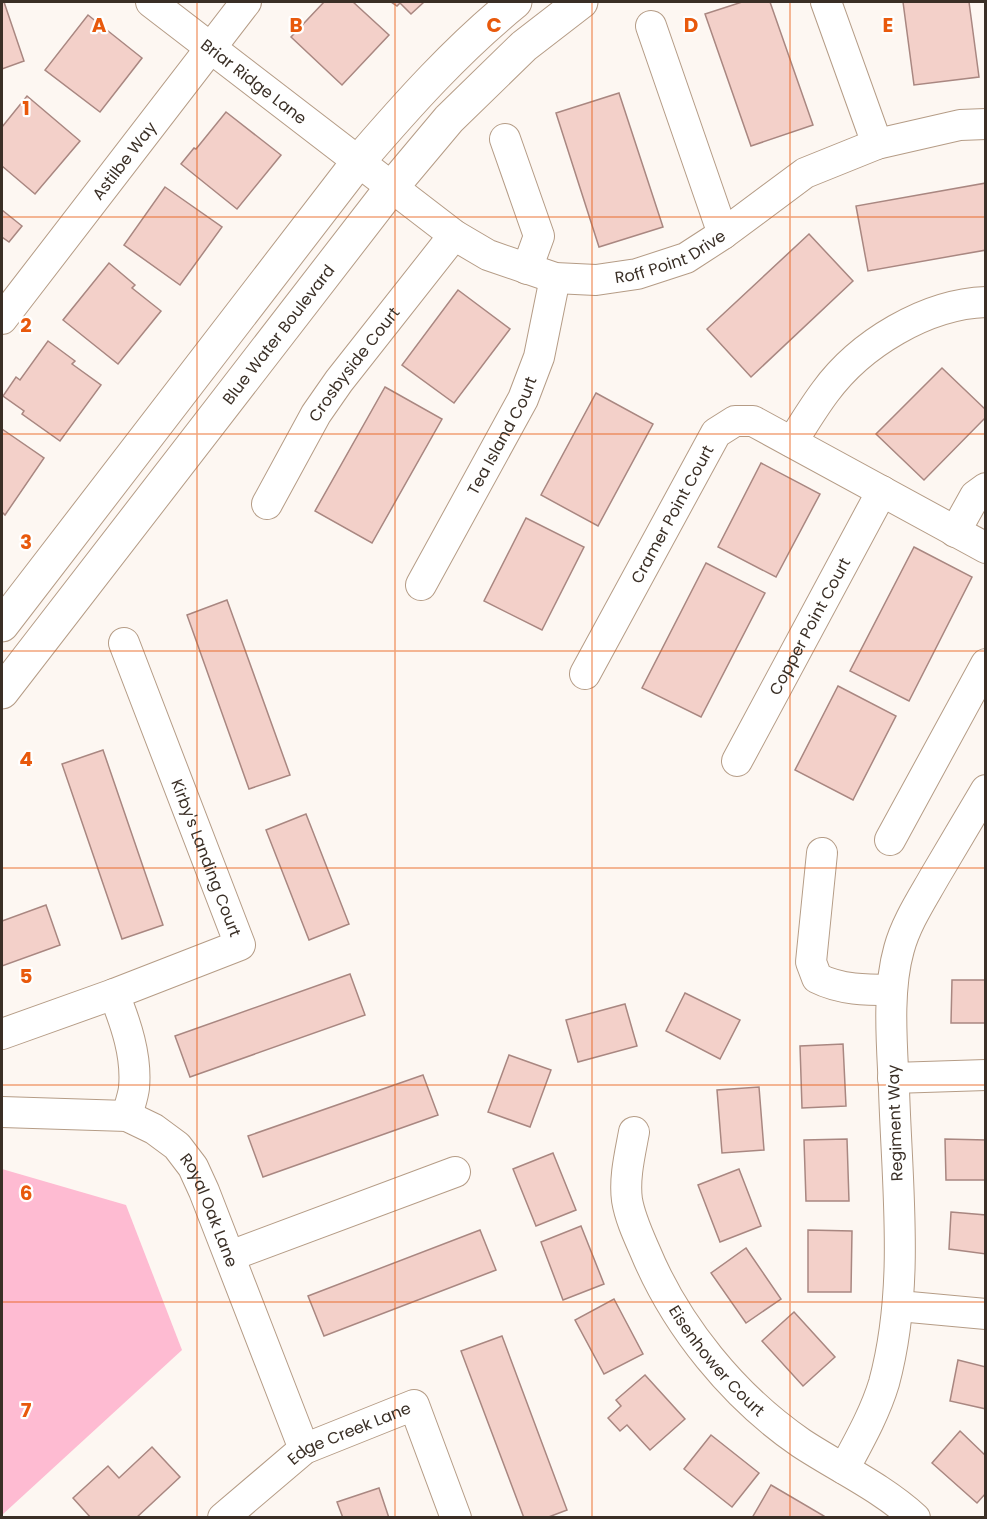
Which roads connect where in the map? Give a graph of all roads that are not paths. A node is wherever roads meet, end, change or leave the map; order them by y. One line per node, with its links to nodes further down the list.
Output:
1 (150, 2): 7 (street, Briar Ridge Lane)
2 (246, 2): 7 (street, Astilbe Way)
3 (515, 2): 11 (street)
4 (581, 2): 12 (street, Blue Water Boulevard)
5 (826, 2): 10 (street)
6 (651, 26): 13 (street)
7 (210, 49): 11 (street, Briar Ridge Lane); 18 (street, Astilbe Way)
8 (986, 124): 10 (street, Roff Point Drive)
9 (505, 139): 15 (street)
10 (877, 144): 13 (street, Roff Point Drive)
11 (358, 162): 12 (street, Roff Point Drive); 26 (street)
12 (392, 187): 14 (street, Roff Point Drive); 30 (street, Blue Water Boulevard)
13 (723, 234): 16 (street, Roff Point Drive)
14 (454, 235): 15 (street, Roff Point Drive); 22 (street, Crosbyside Court)
15 (527, 269): 16 (street, Roff Point Drive)
16 (555, 278): 25 (street, Tea Island Court)
17 (986, 302): 19 (street)
18 (2, 319)
19 (792, 442): 21 (street, Cramer Point Court); 29 (street, Cramer Point Court)
20 (986, 488): 23 (street)
21 (882, 491): 23 (street, Cramer Point Court); 31 (street, Copper Point Court)
22 (267, 504)
23 (955, 532): 24 (street, Cramer Point Court)
24 (986, 548)
25 (421, 585)
26 (2, 625)
27 (124, 643): 36 (street, Kirby's Landing Court)
28 (986, 664): 33 (street)
29 (585, 674)
30 (2, 692)
31 (737, 761)
32 (986, 790): 35 (street, Regiment Way)
33 (890, 840)
34 (822, 853): 35 (street)
35 (892, 990): 39 (street, Regiment Way)
36 (114, 994): 37 (street, Kirby's Landing Court); 41 (street)
37 (2, 1034)
38 (986, 1075): 39 (street)
39 (893, 1078): 45 (street, Regiment Way)
40 (2, 1112): 41 (street, Royal Oak Lane)
41 (127, 1116): 44 (street, Royal Oak Lane)
42 (634, 1132): 48 (street, Eisenhower Court)
43 (455, 1172): 44 (street)
44 (230, 1256): 47 (street, Royal Oak Lane)
45 (899, 1306): 46 (street); 48 (street, Regiment Way)
46 (986, 1314)
47 (304, 1449): 49 (street, Edge Creek Lane); 50 (street, Edge Creek Lane)
48 (844, 1469): 51 (street, Eisenhower Court)
49 (223, 1518)
50 (456, 1518)
51 (915, 1518)

